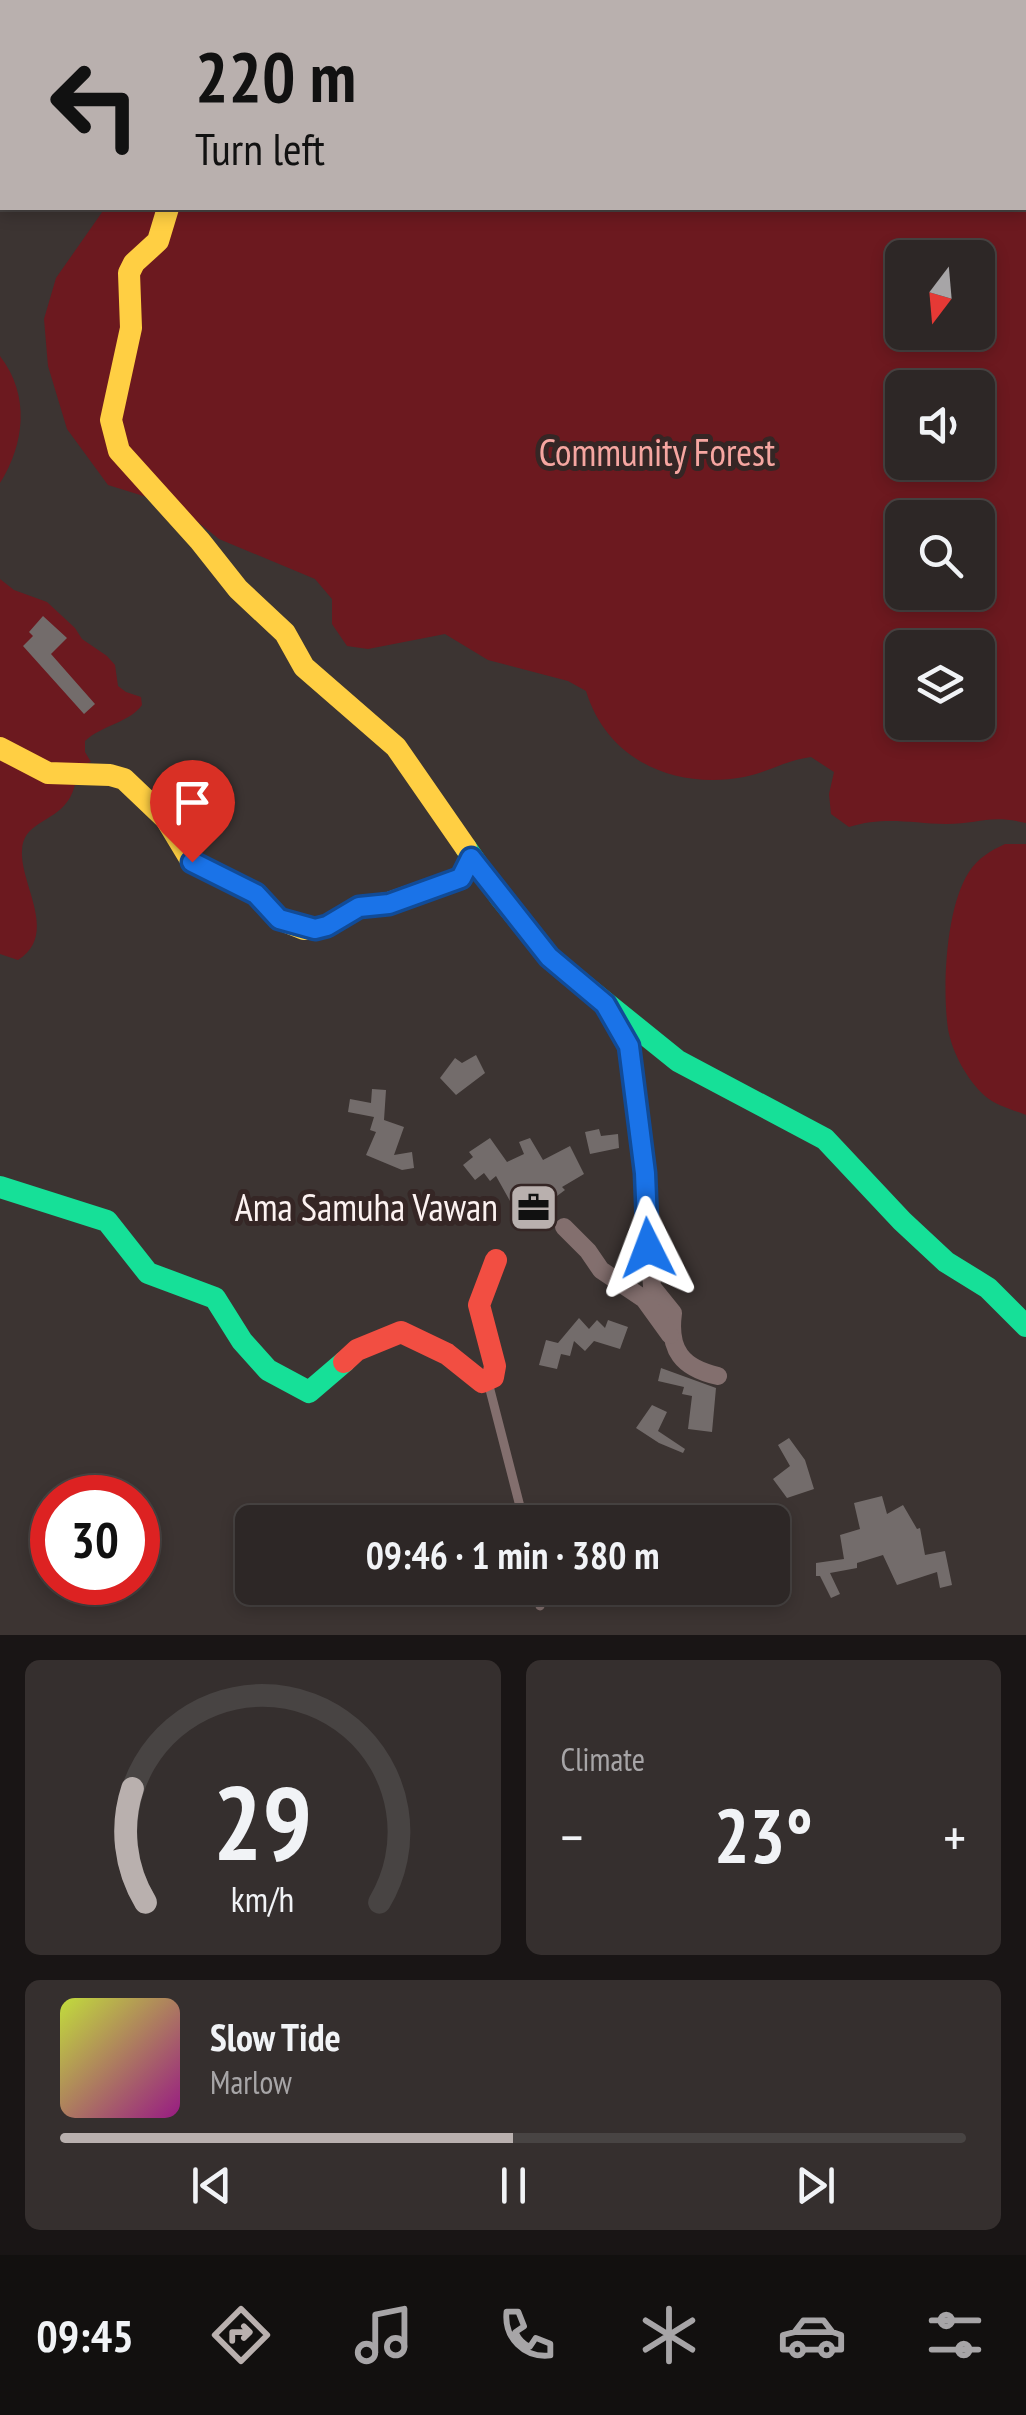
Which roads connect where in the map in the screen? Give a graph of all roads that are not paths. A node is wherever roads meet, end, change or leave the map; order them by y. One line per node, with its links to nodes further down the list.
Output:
1 (167, 210): 3 (street)
2 (0, 748): 3 (street)
3 (471, 858): 4 (street)
4 (605, 1004): 8 (street); 9 (street)
5 (0, 1187): 11 (street)
6 (564, 1227): 9 (street)
7 (496, 1260): 11 (street)
8 (1026, 1324)
9 (670, 1335): 10 (street)
10 (718, 1376)
11 (488, 1380): 12 (lane)
12 (520, 1505)

